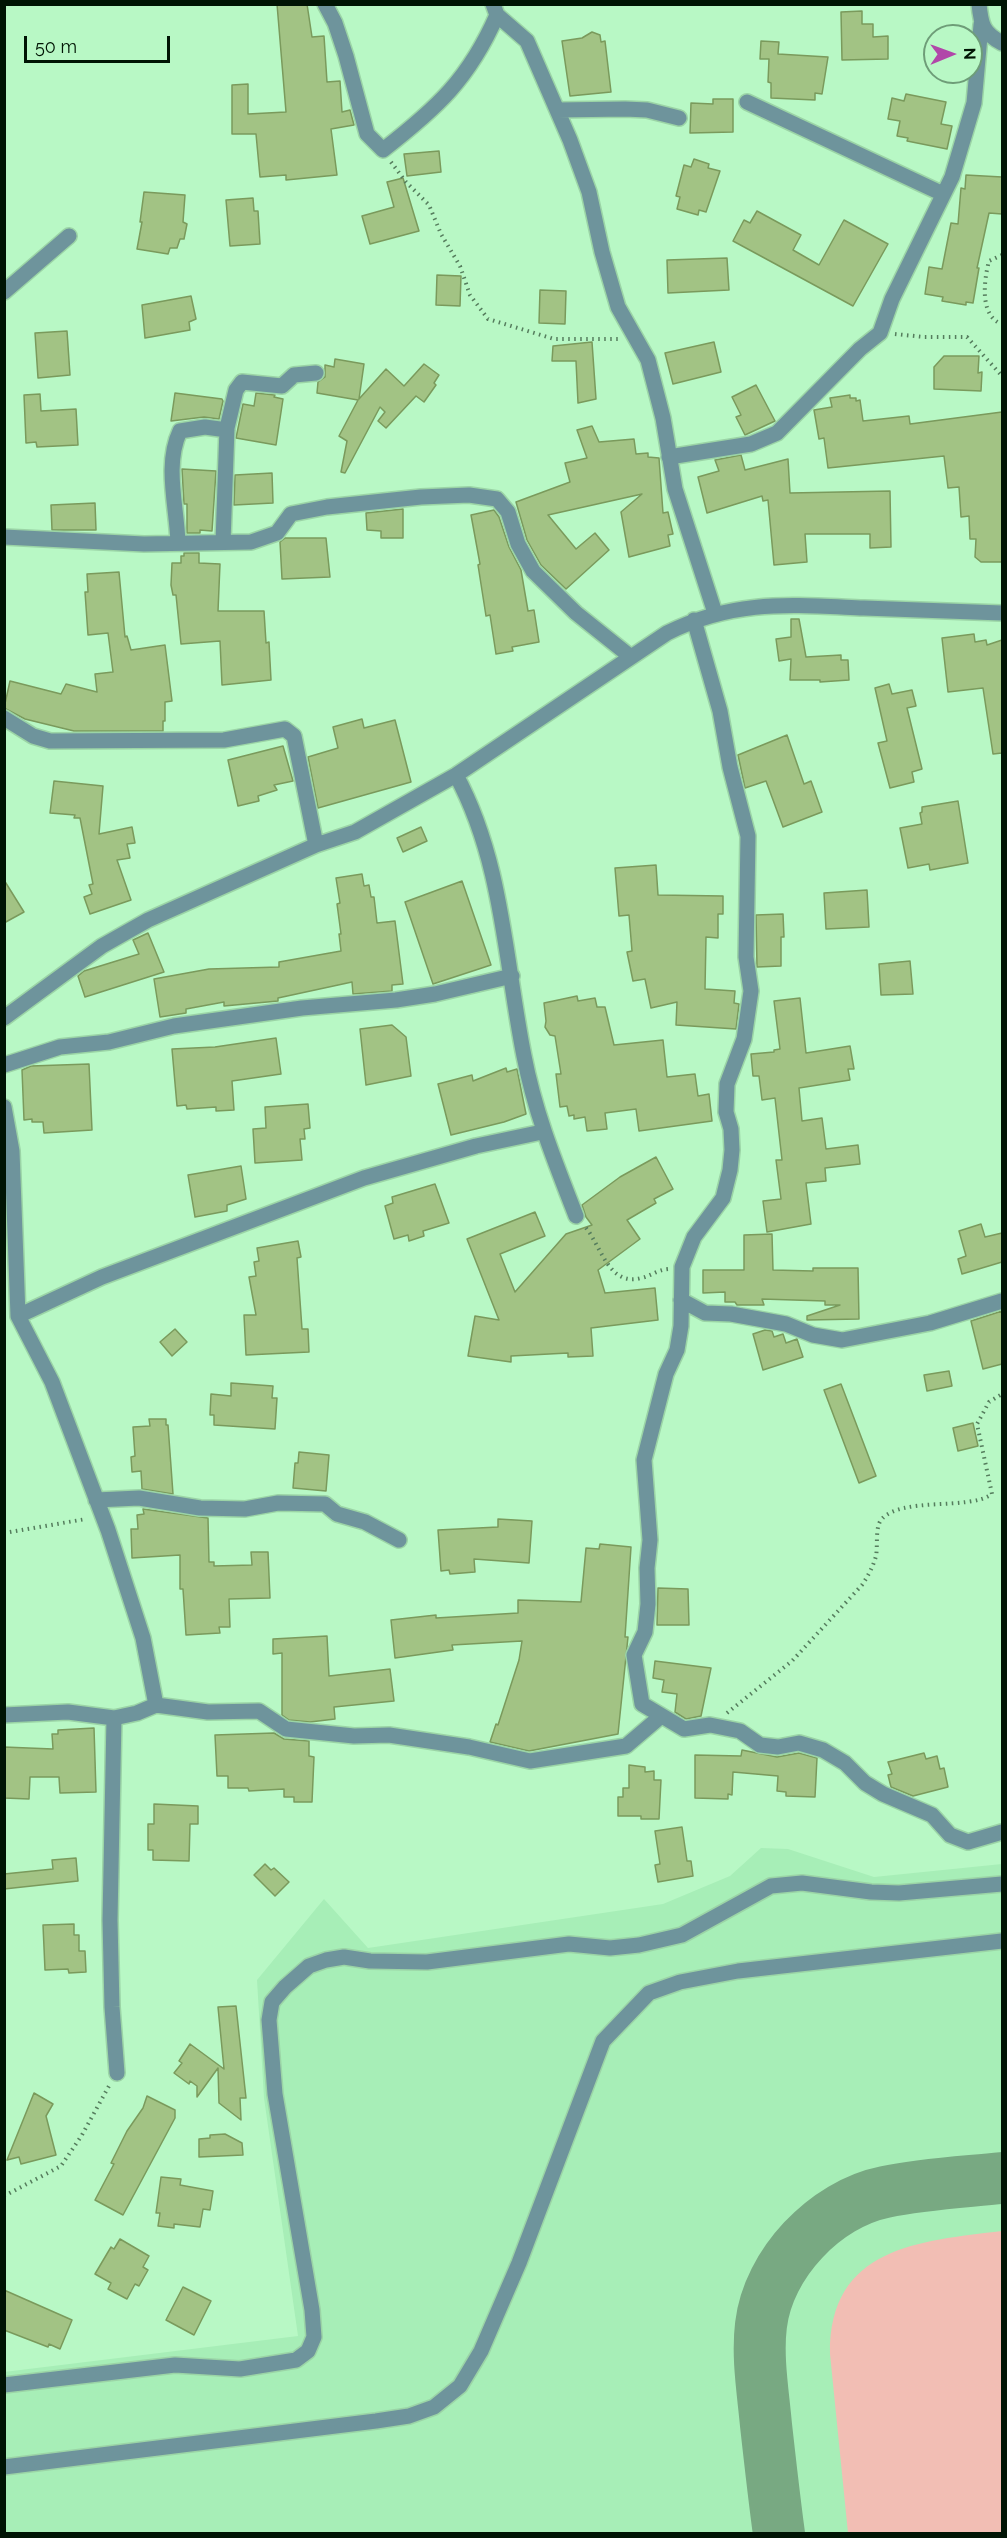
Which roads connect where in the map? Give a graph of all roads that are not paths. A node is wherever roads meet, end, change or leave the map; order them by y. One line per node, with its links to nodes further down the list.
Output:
1 (325, 4): 3 (street)
2 (979, 4): 4 (street)
3 (495, 10): 9 (street)
4 (981, 24)
5 (983, 27): 6 (street)
6 (1002, 43)
7 (976, 84): 11 (street)
8 (747, 102): 11 (street)
9 (558, 110): 10 (street); 16 (street)
10 (679, 118)
11 (943, 194): 16 (street)
12 (69, 236): 13 (street)
13 (4, 292)
14 (316, 373): 15 (street)
15 (227, 430): 18 (street); 19 (street)
16 (669, 457): 20 (street)
17 (4, 537): 19 (street)
18 (223, 542): 19 (street); 23 (street)
19 (178, 543)
20 (715, 613): 21 (street); 22 (street)
21 (1002, 613)
22 (694, 620): 23 (street); 33 (street)
23 (631, 657): 25 (street)
24 (4, 718): 26 (street)
25 (456, 775): 26 (street); 27 (street)
26 (316, 845): 28 (street)
27 (512, 976): 29 (street); 31 (street)
28 (4, 1018)
29 (4, 1065)
30 (4, 1107): 35 (street)
31 (543, 1132): 32 (street); 35 (street)
32 (576, 1216)
33 (681, 1300): 34 (street); 40 (street)
34 (1002, 1301)
35 (18, 1316): 36 (street)
36 (96, 1500): 37 (street); 38 (street)
37 (399, 1540)
38 (156, 1705): 40 (street); 41 (street)
39 (4, 1715): 41 (street)
40 (660, 1717): 42 (street)
41 (114, 1718): 45 (street)
42 (1002, 1832)
43 (1002, 1884): 46 (street)
44 (1002, 1941): 47 (street)
45 (117, 2073)
46 (4, 2385)
47 (4, 2467)

